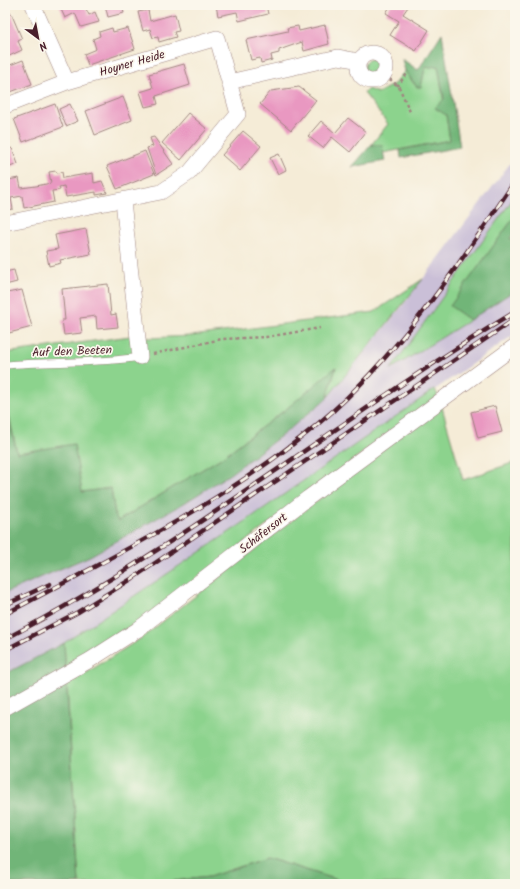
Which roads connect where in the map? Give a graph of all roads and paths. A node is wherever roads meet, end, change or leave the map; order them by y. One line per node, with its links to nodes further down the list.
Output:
1 (33, 5): 5 (street)
2 (359, 61): 4 (street); 4 (street); 6 (street)
3 (407, 74): 7 (path)
4 (384, 75): 7 (path)
5 (66, 82): 6 (street, Hoyner Heide); 8 (street, Hoyner Heide)
6 (229, 82): 10 (street, Hoyner Heide)
7 (397, 86): 9 (path)
8 (5, 106)
9 (411, 114)
10 (123, 201): 11 (street, Hoyner Heide); 14 (street)
11 (5, 223)
12 (320, 328): 14 (path)
13 (515, 346): 16 (street, Schäfersort)
14 (140, 357): 15 (lane, Auf den Beeten)
15 (5, 365)
16 (5, 708)

